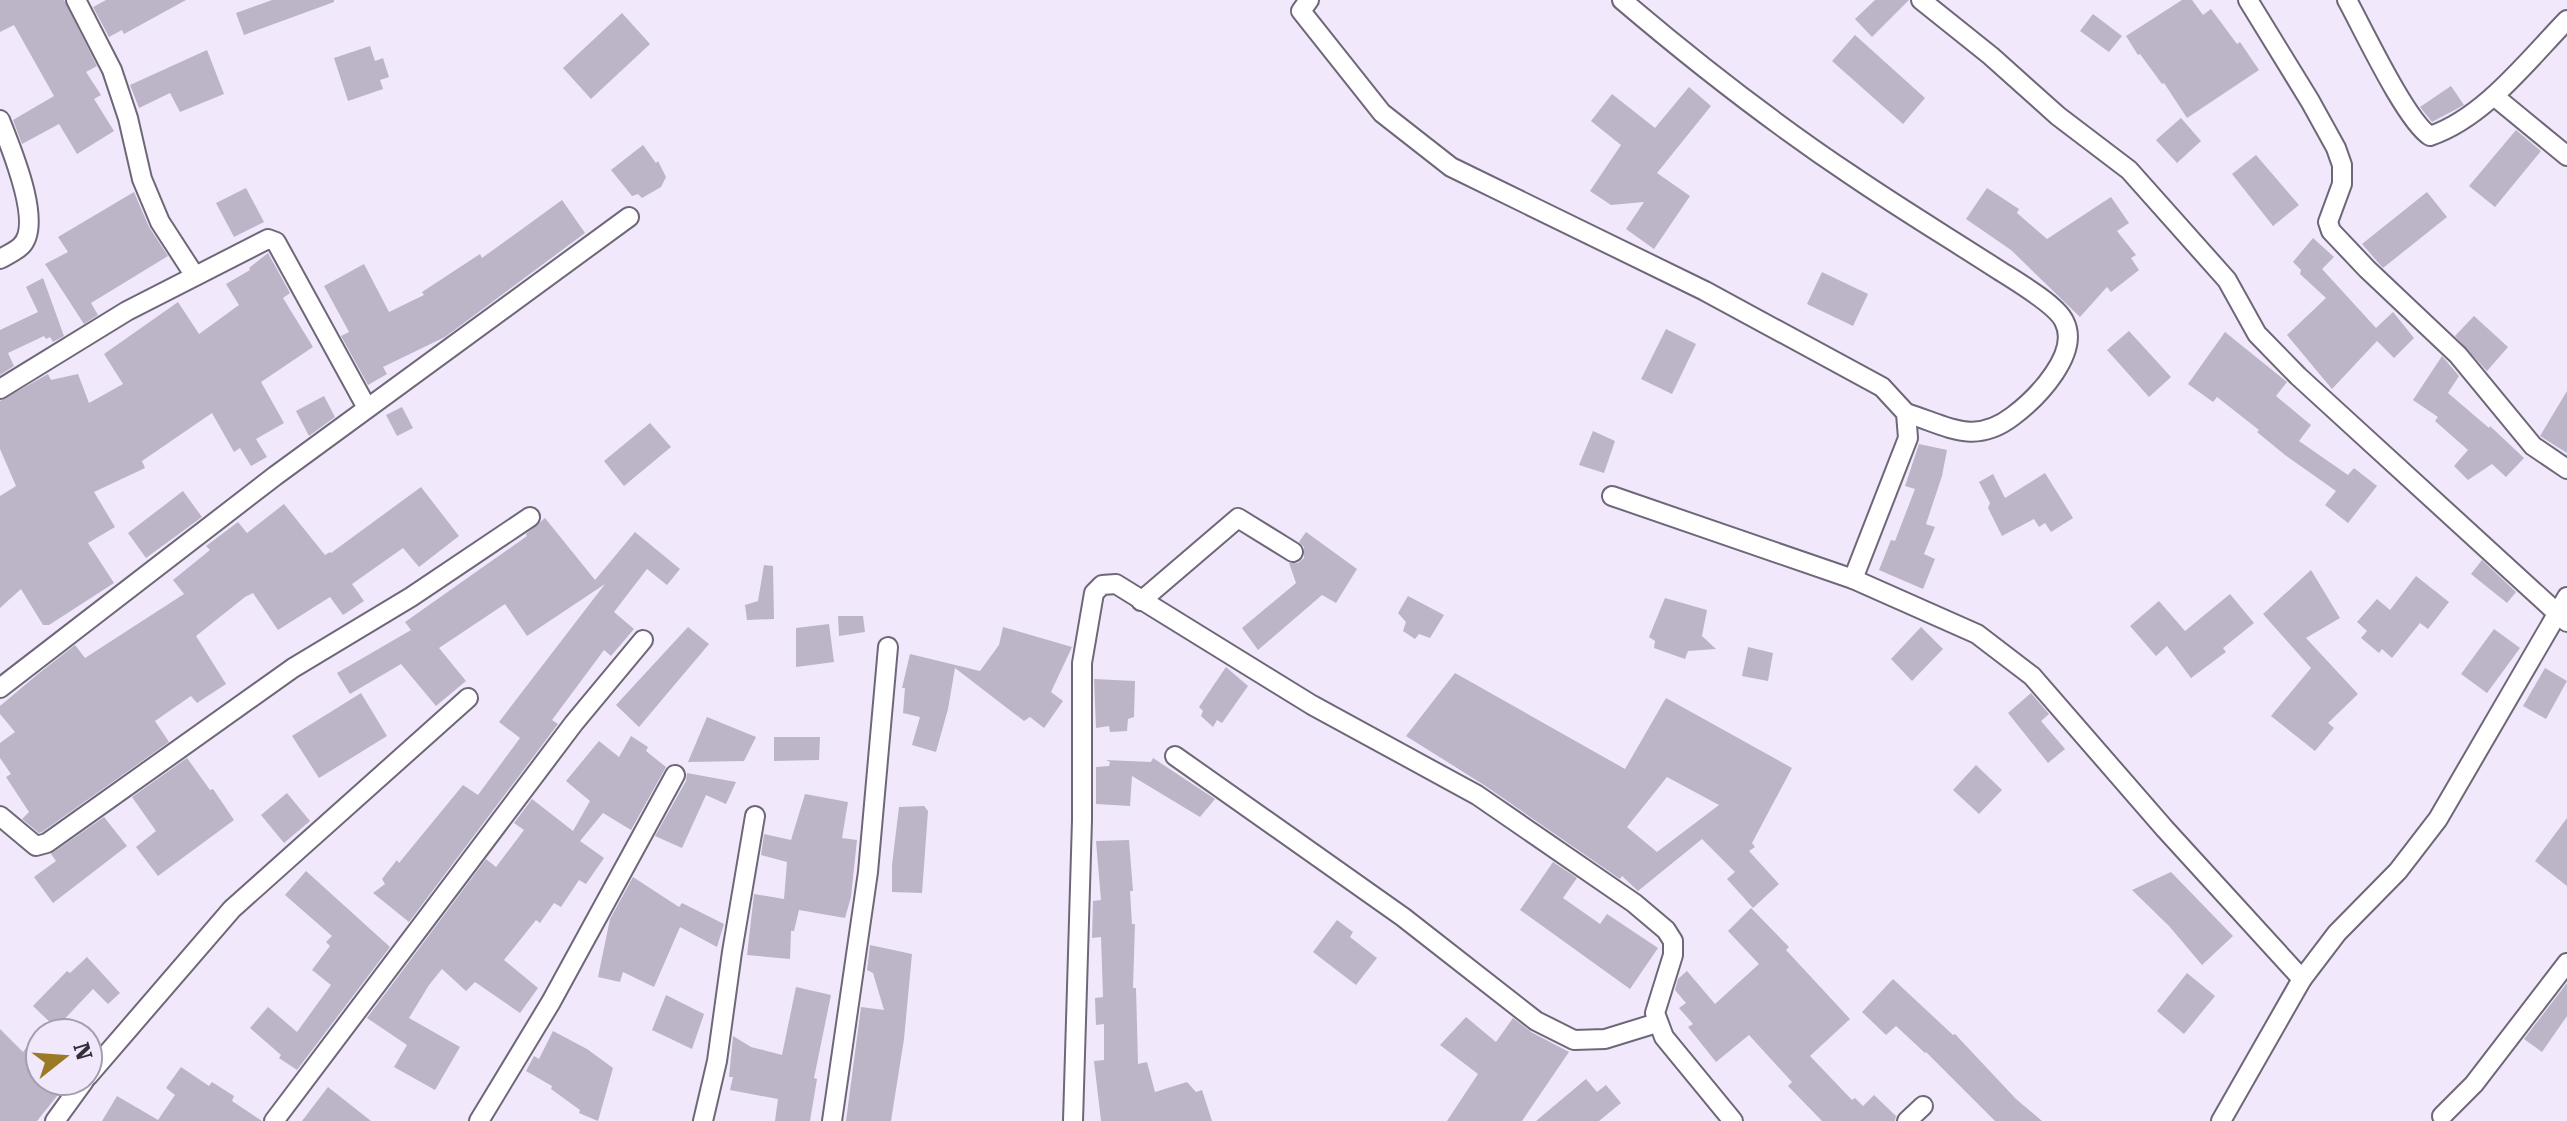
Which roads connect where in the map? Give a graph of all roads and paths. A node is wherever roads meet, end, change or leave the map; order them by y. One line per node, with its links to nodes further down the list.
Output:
1 (76, 0): 13 (street)
2 (1309, 0): 16 (street)
3 (1622, 0): 16 (street)
4 (1921, 0): 24 (street)
5 (2248, 0): 17 (street)
6 (2347, 0): 8 (street)
7 (2567, 20): 8 (street)
8 (2494, 96): 10 (street)
9 (0, 120): 12 (street)
10 (2567, 156)
11 (629, 217): 15 (street)
12 (0, 259)
13 (195, 276): 14 (street); 15 (street)
14 (0, 389)
15 (367, 408): 27 (street)
16 (1906, 413): 21 (street)
17 (2567, 469)
18 (1612, 496): 21 (street)
19 (530, 517): 31 (street)
20 (1293, 552): 23 (street)
21 (1853, 579): 34 (street)
22 (2567, 597): 24 (street)
23 (1141, 601): 35 (street); 45 (street)
24 (2562, 619): 34 (street)
25 (643, 640): 41 (street)
26 (888, 647): 44 (street)
27 (0, 688)
28 (468, 698): 36 (street)
29 (1175, 756): 35 (street)
30 (675, 775): 42 (street)
31 (0, 816)
32 (755, 816): 43 (street)
33 (2567, 963): 39 (street)
34 (2302, 979): 48 (street)
35 (1657, 1023): 46 (street)
36 (104, 1057)
37 (72, 1097): 40 (street)
38 (1923, 1106): 47 (street)
39 (2442, 1116)
40 (55, 1121)
41 (274, 1121)
42 (479, 1121)
43 (703, 1121)
44 (832, 1121)
45 (1073, 1121)
46 (1733, 1121)
47 (1907, 1121)
48 (2221, 1121)

